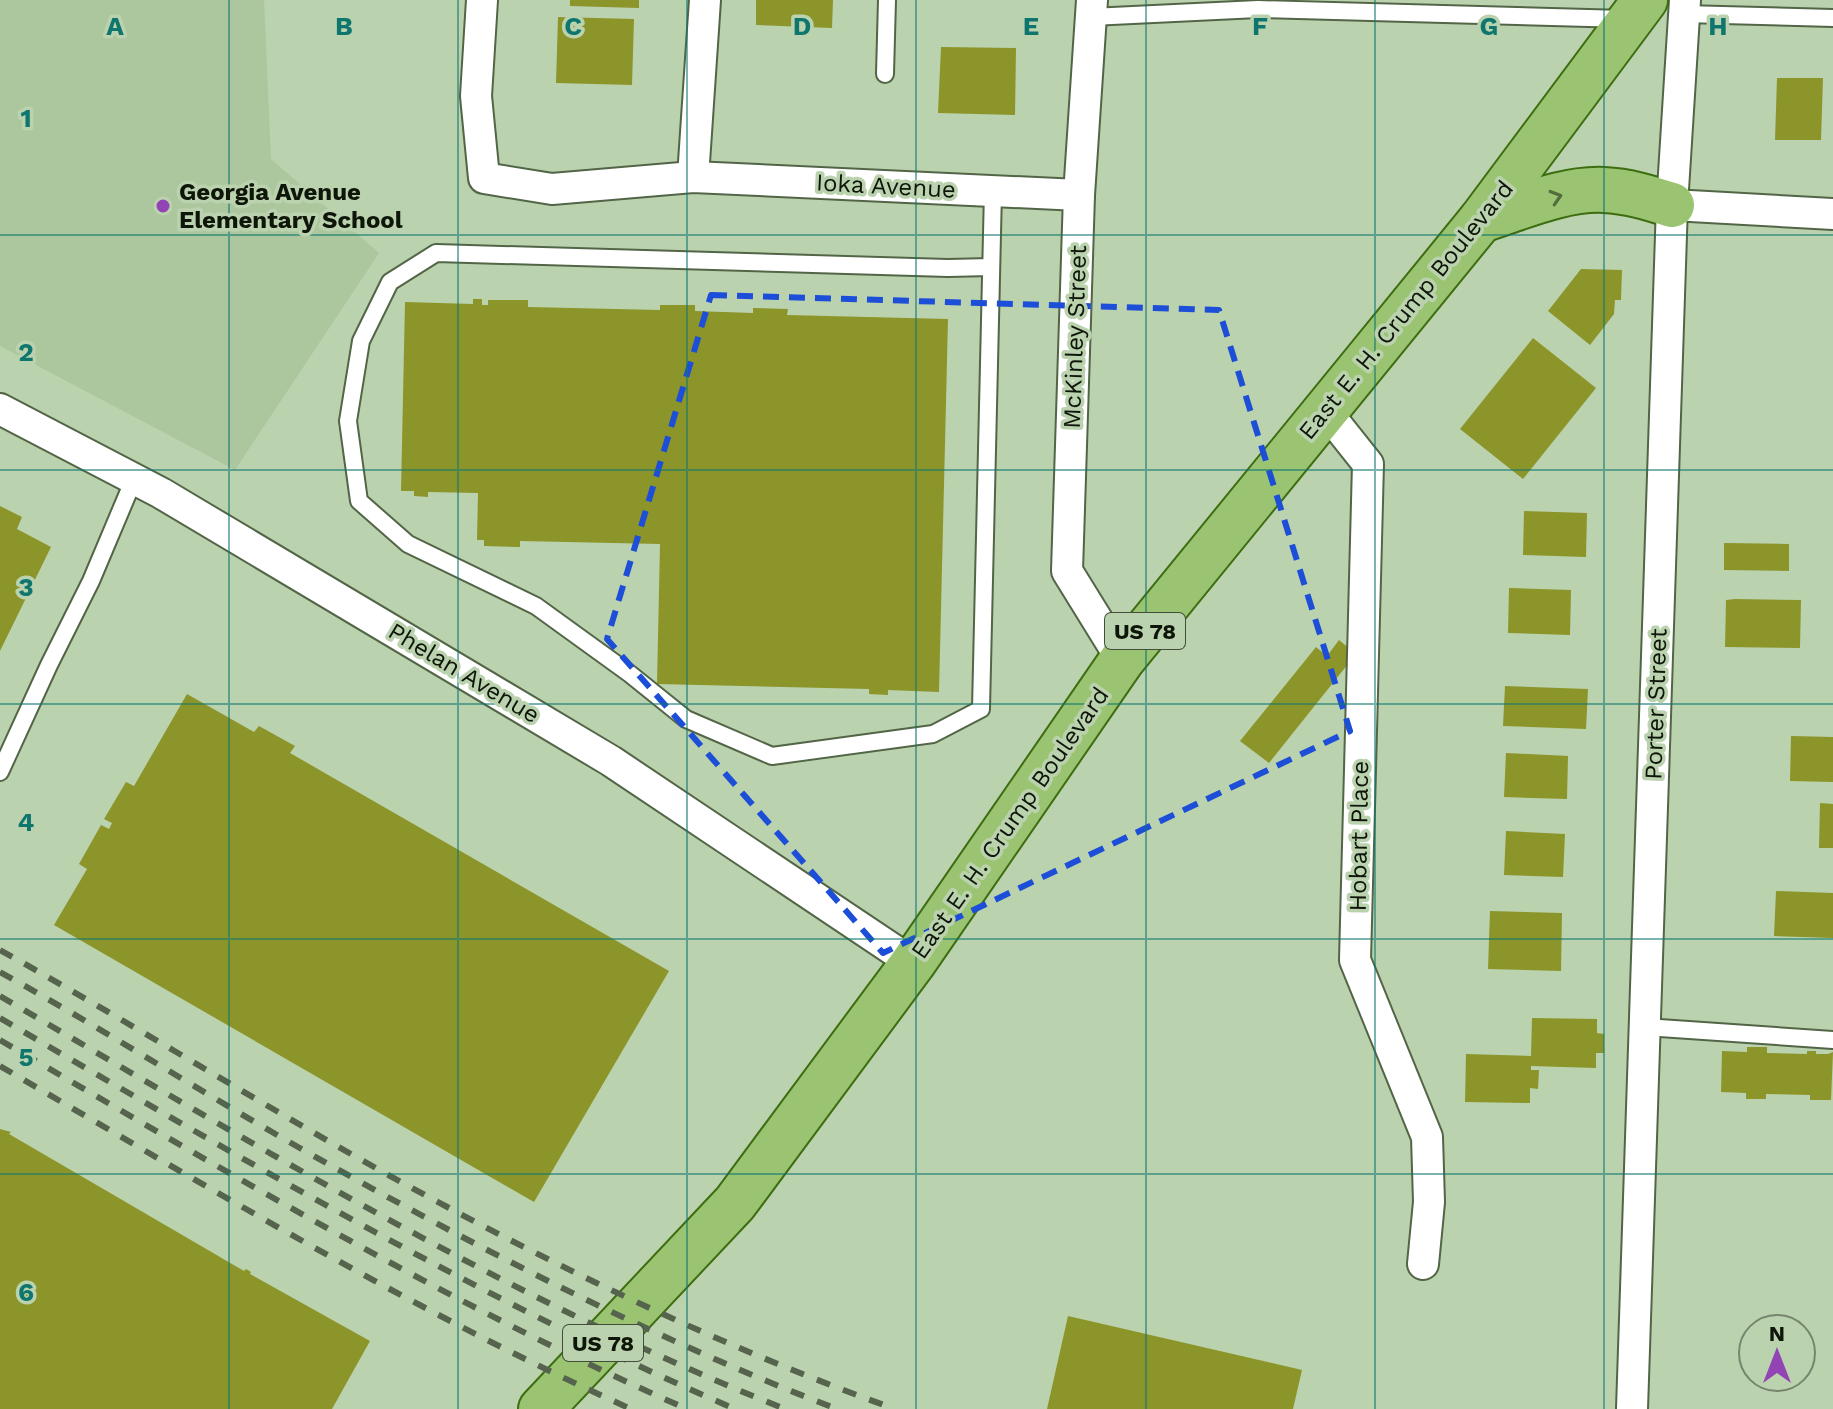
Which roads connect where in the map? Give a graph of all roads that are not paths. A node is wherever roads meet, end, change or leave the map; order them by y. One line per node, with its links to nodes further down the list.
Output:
1 (482, 0): 8 (street, Ioka Avenue)
2 (705, 0): 8 (street)
3 (887, 0): 7 (lane)
4 (1661, 8): 5 (lane); 6 (lane); 11 (street, Porter Street); 13 (main road, East E. H. Crump Boulevard / US 78)
5 (1091, 9): 10 (street, McKinley Street)
6 (1833, 18)
7 (885, 74)
8 (693, 177): 9 (street, Ioka Avenue)
9 (993, 191): 10 (street, Ioka Avenue); 14 (lane)
10 (1079, 195): 18 (street, McKinley Street)
11 (1672, 205): 12 (street); 13 (main road, one-way to 11); 21 (street, Porter Street)
12 (1833, 214)
13 (1481, 220): 16 (main road, East E. H. Crump Boulevard / US 78)
14 (991, 267): 14 (lane)
15 (0, 409): 17 (street, Phelan Avenue)
16 (1325, 410): 18 (main road, East E. H. Crump Boulevard / US 78); 23 (street, Hobart Place)
17 (134, 479): 19 (lane); 20 (street, Phelan Avenue)
18 (1122, 660): 20 (main road, East E. H. Crump Boulevard / US 78)
19 (0, 772)
20 (913, 963): 24 (main road, East E. H. Crump Boulevard / US 78)
21 (1645, 1027): 22 (lane); 25 (street, Porter Street)
22 (1833, 1040)
23 (1423, 1264)
24 (541, 1409)
25 (1632, 1409)

